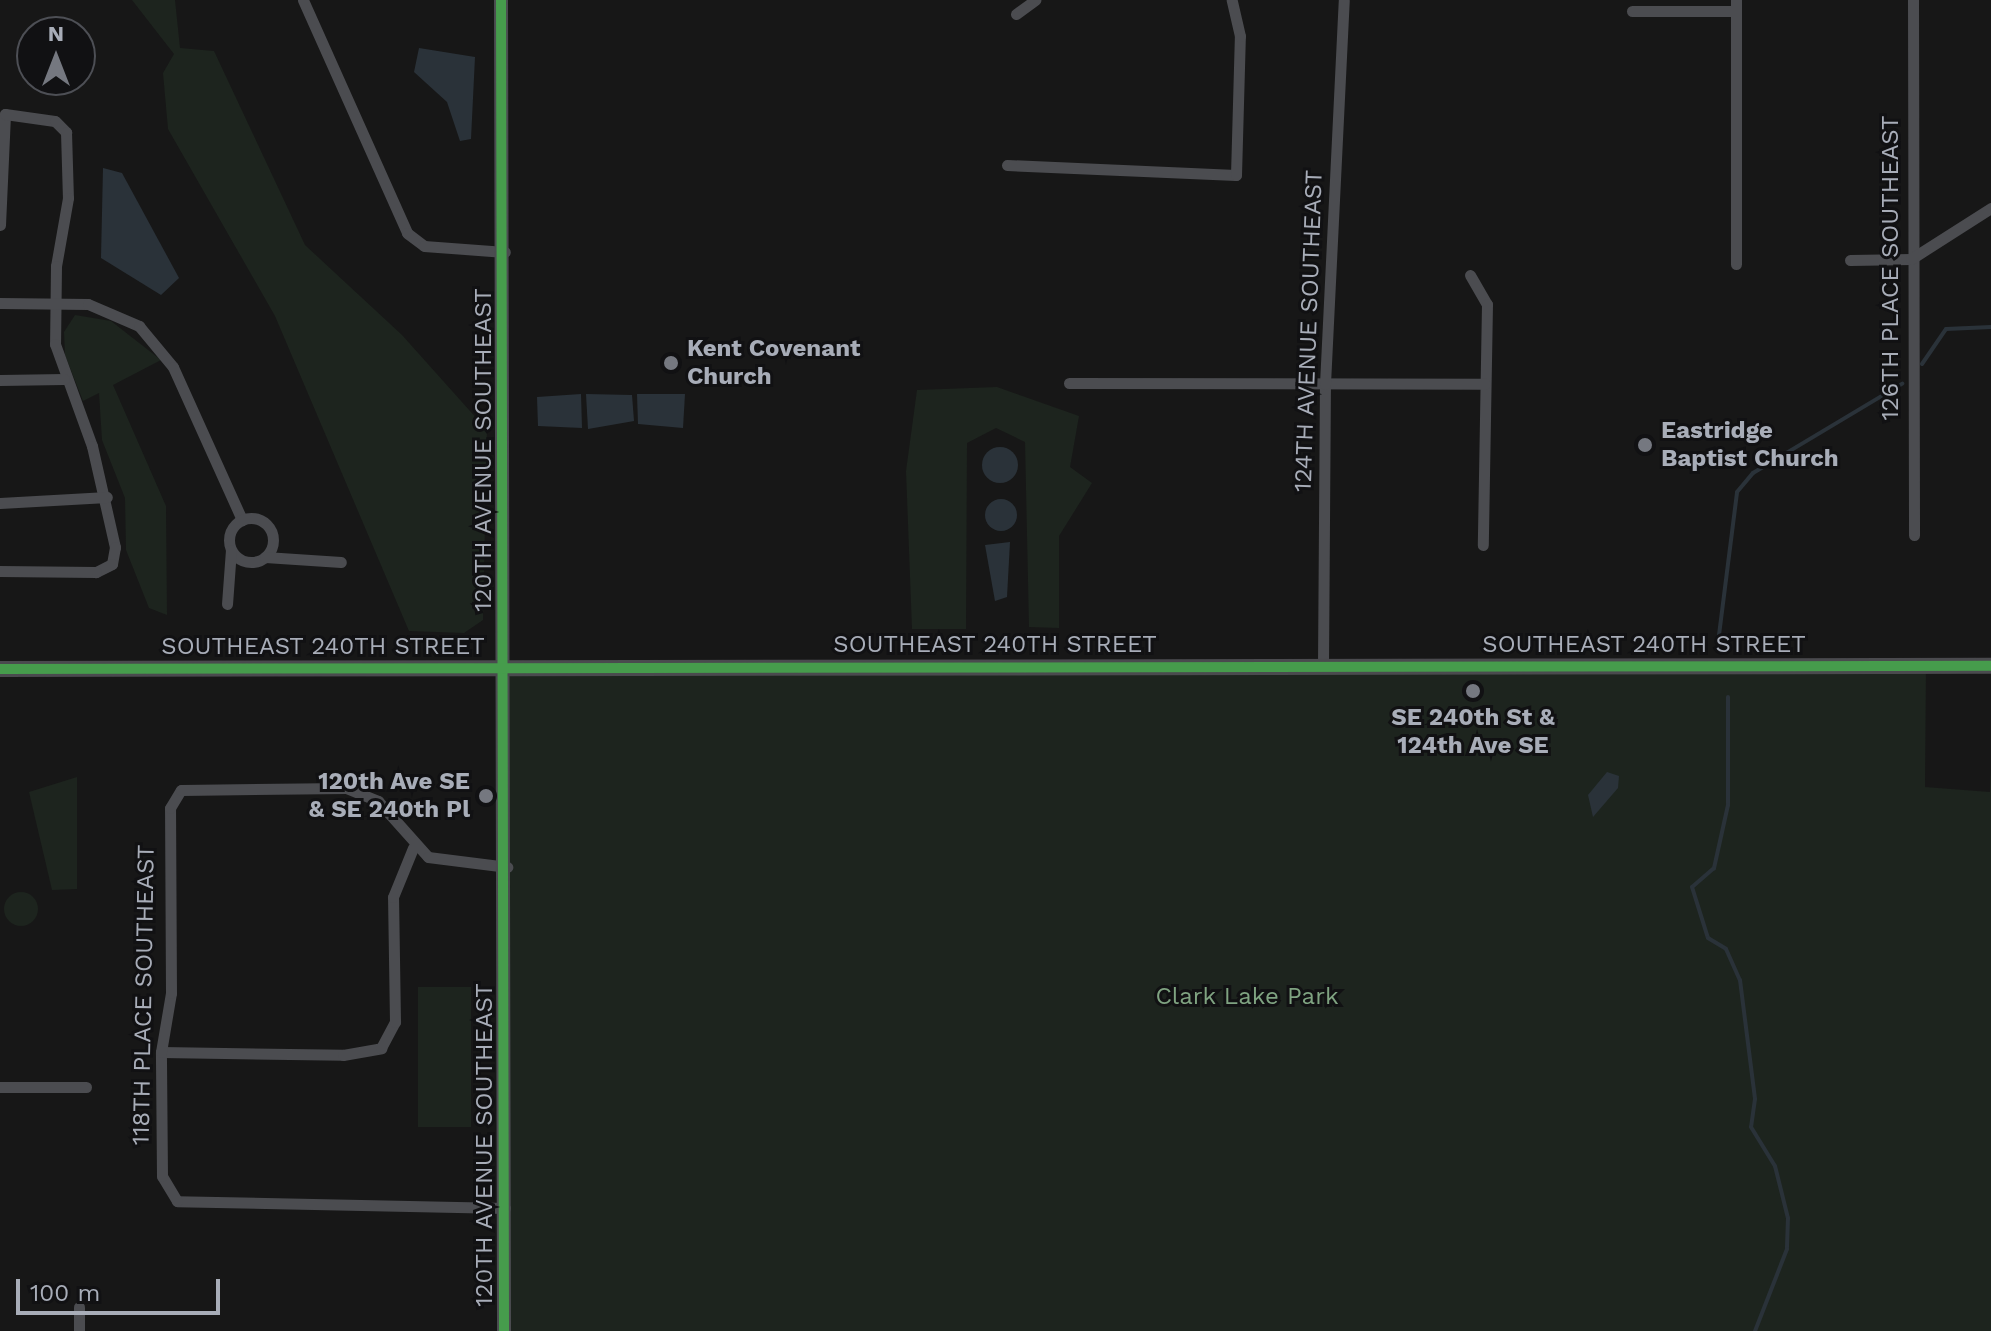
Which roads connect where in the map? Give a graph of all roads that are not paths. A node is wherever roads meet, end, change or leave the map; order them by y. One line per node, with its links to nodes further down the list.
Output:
1 (303, 0): 13 (street)
2 (501, 0): 13 (street, 120TH AVENUE SOUTHEAST)
3 (1035, 0): 9 (street)
4 (1232, 0): 10 (street)
5 (1344, 0): 23 (street, 124TH AVENUE SOUTHEAST)
6 (1913, 0): 14 (street, 126TH PLACE SOUTHEAST)
7 (1736, 6): 8 (street); 16 (street)
8 (1632, 11)
9 (1016, 14)
10 (1007, 165)
11 (1991, 208): 14 (street)
12 (0, 225): 19 (street)
13 (505, 252): 37 (street, 120TH AVENUE SOUTHEAST)
14 (1911, 259): 15 (street); 28 (street, 126TH PLACE SOUTHEAST)
15 (1850, 260)
16 (1736, 264)
17 (1470, 275): 24 (street)
18 (0, 303): 19 (street)
19 (53, 303): 20 (street); 27 (street)
20 (64, 379): 21 (street); 25 (street)
21 (0, 380)
22 (1069, 383): 23 (street)
23 (1325, 384): 24 (street); 35 (street, 124TH AVENUE SOUTHEAST)
24 (1485, 384): 29 (street)
25 (107, 497): 26 (street); 33 (street)
26 (0, 503)
27 (242, 520): 30 (street); 31 (street)
28 (1914, 535)
29 (1483, 545)
30 (231, 550): 31 (street); 34 (street)
31 (265, 557): 32 (street)
32 (341, 562)
33 (0, 571)
34 (227, 604)
35 (1323, 665): 36 (main road, SOUTHEAST 240TH STREET); 37 (main road, SOUTHEAST 240TH STREET)
36 (1991, 666)
37 (506, 667): 38 (main road, SOUTHEAST 240TH STREET); 40 (street, 120TH AVENUE SOUTHEAST)
38 (0, 669)
39 (413, 848): 40 (street); 41 (street); 41 (street, 118TH PLACE SOUTHEAST)
40 (507, 867): 44 (street, 120TH AVENUE SOUTHEAST)
41 (161, 1052): 44 (street, 118TH PLACE SOUTHEAST)
42 (0, 1087): 43 (street)
43 (86, 1087)
44 (505, 1208): 47 (street, 120TH AVENUE SOUTHEAST)
45 (79, 1307): 46 (street)
46 (79, 1331)
47 (504, 1331)

